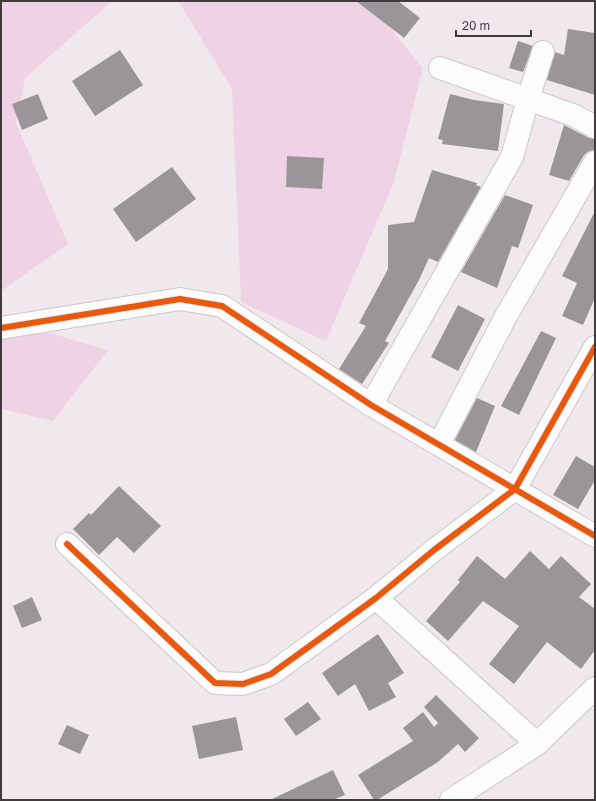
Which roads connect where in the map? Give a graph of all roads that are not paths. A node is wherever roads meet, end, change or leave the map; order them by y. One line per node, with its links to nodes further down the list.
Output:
1 (543, 52): 3 (street)
2 (440, 68): 3 (street)
3 (528, 99): 4 (street); 8 (street)
4 (595, 127)
5 (595, 162): 9 (street)
6 (1, 328): 8 (street)
7 (595, 347): 10 (street)
8 (371, 405): 9 (street)
9 (439, 444): 10 (street)
10 (515, 489): 11 (street); 13 (street)
11 (595, 536)
12 (67, 544): 13 (street)
13 (376, 598): 15 (street)
14 (595, 688): 15 (street)
15 (537, 744): 16 (street)
16 (451, 800)

